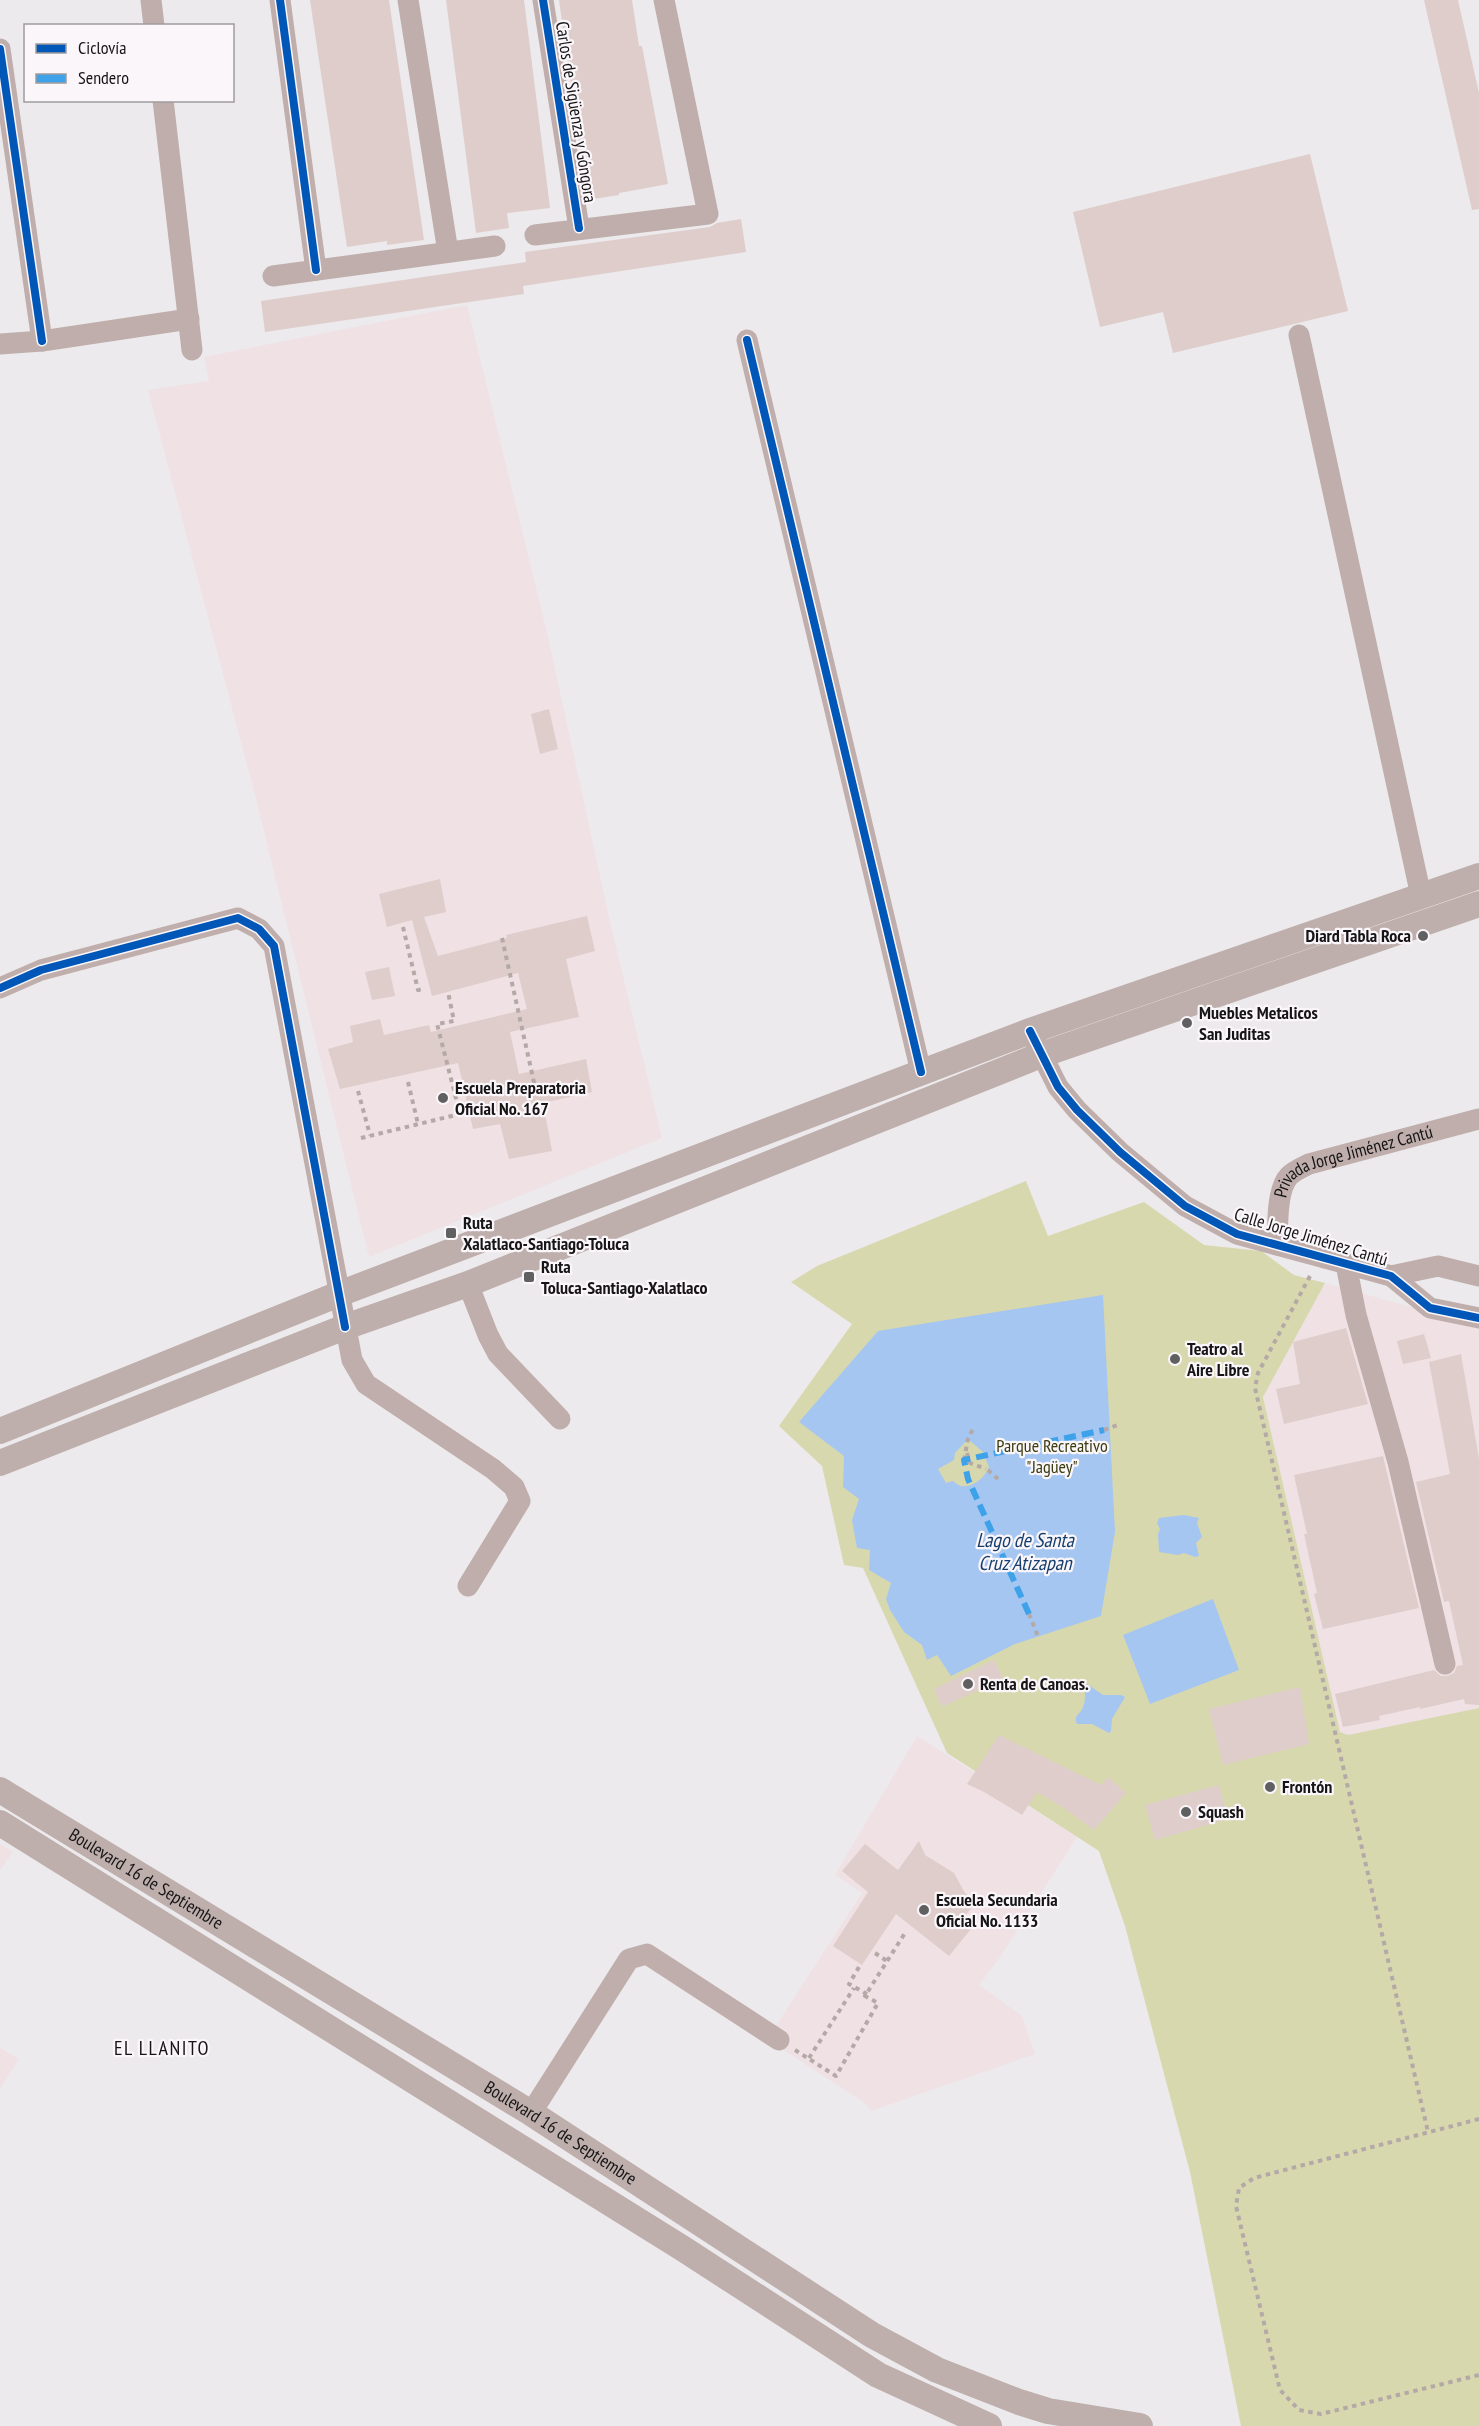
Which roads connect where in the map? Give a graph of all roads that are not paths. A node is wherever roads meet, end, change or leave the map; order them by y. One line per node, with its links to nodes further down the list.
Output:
1 (150, 0): 6 (street)
2 (280, 0): 13 (street)
3 (408, 0): 12 (street)
4 (543, 0): 9 (street, Carlos de Sigüenza y Góngora)
5 (664, 0): 9 (street, Carlos de Sigüenza y Góngora)
6 (154, 24)
7 (0, 49): 18 (street)
8 (163, 102): 15 (street)
9 (579, 228): 10 (street, Carlos de Sigüenza y Góngora)
10 (535, 235)
11 (495, 246): 12 (street)
12 (448, 252): 13 (street)
13 (316, 270): 14 (street)
14 (273, 276)
15 (189, 319): 18 (street); 20 (street)
16 (1299, 335): 22 (street)
17 (747, 340): 27 (street)
18 (42, 341): 19 (street)
19 (0, 344)
20 (192, 350)
21 (1479, 876): 22 (main road)
22 (1420, 896): 25 (main road)
23 (1479, 904): 26 (main road)
24 (0, 988): 34 (street)
25 (1030, 1030): 26 (street, Calle Jorge Jiménez Cantú); 27 (main road)
26 (1041, 1055): 29 (street, Calle Jorge Jiménez Cantú); 33 (main road)
27 (921, 1072): 34 (main road)
28 (1479, 1119): 29 (street, Privada Jorge Jiménez Cantú)
29 (1277, 1245): 30 (street, Calle Jorge Jiménez Cantú)
30 (1346, 1264): 31 (street, Calle Jorge Jiménez Cantú); 41 (street)
31 (1391, 1276): 32 (street, Calle Jorge Jiménez Cantú); 35 (street, Calle Jorge Jiménez Cantú)
32 (1479, 1276)
33 (468, 1284): 36 (main road); 37 (street)
34 (339, 1294): 36 (street); 38 (main road)
35 (1479, 1318)
36 (345, 1327): 39 (main road); 40 (street)
37 (560, 1419)
38 (0, 1431)
39 (0, 1463)
40 (468, 1586)
41 (1444, 1664)
42 (0, 1790): 44 (main road, Boulevard 16 de Septiembre)
43 (0, 1823): 45 (main road, Boulevard 16 de Septiembre)
44 (293, 1970): 45 (main road); 47 (main road, Boulevard 16 de Septiembre)
45 (276, 1996): 49 (main road, Boulevard 16 de Septiembre)
46 (779, 2040): 47 (street)
47 (531, 2113): 48 (main road, Boulevard 16 de Septiembre)
48 (1045, 2419): 50 (main road, Boulevard 16 de Septiembre)
49 (989, 2426)
50 (1140, 2426)

